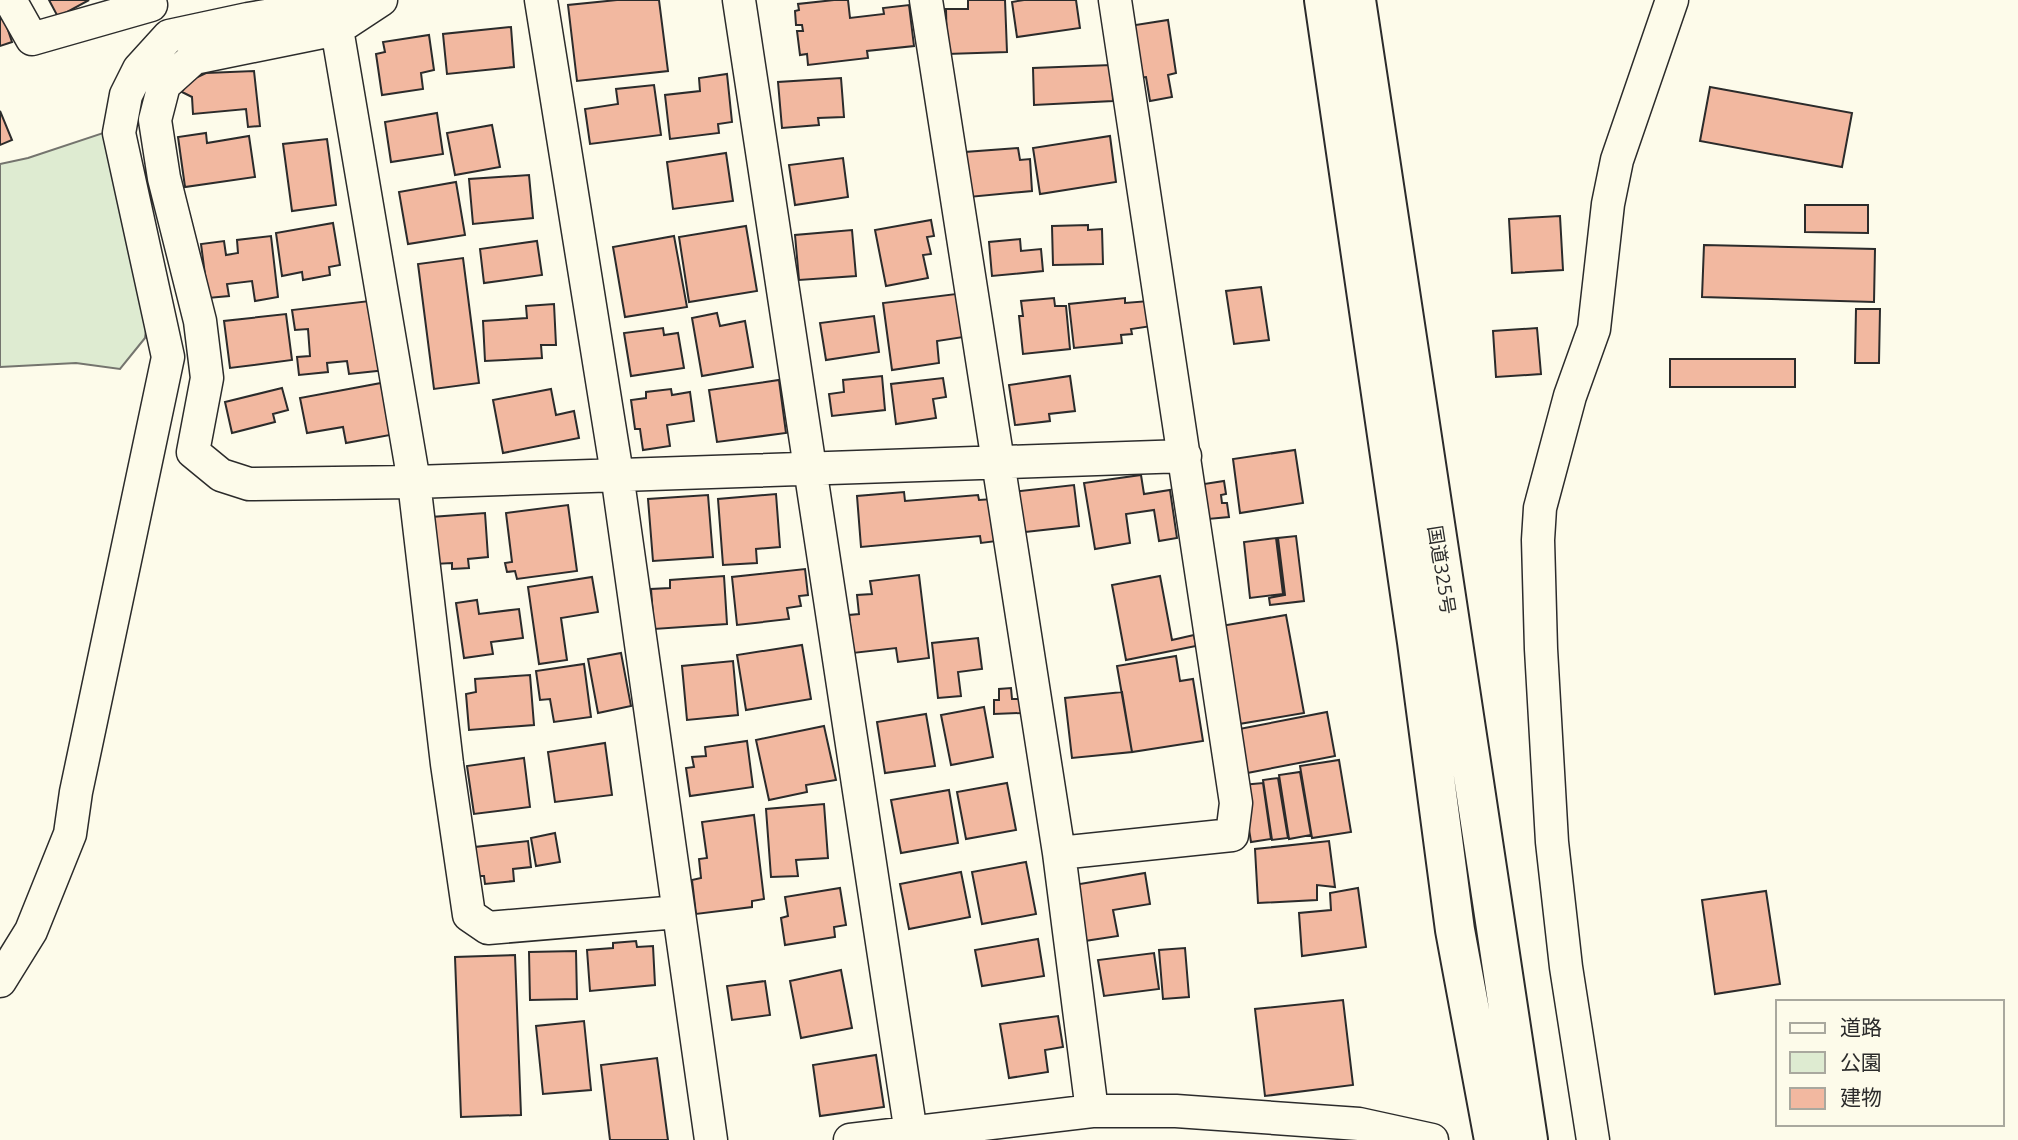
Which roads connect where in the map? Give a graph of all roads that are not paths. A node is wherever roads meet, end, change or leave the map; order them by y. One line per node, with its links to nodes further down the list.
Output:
1 (10, 0): 11 (street)
2 (361, 0): 13 (street)
3 (381, 0): 12 (street)
4 (541, 0): 17 (street)
5 (739, 0): 16 (street)
6 (926, 0): 15 (street)
7 (1115, 0): 14 (street)
8 (1324, 0): 27 (highway, 国道325号)
9 (1356, 0): 28 (highway, 国道325号)
10 (1672, 0): 29 (street)
11 (149, 3): 13 (street)
12 (337, 29): 18 (street); 18 (street)
13 (169, 36): 21 (street)
14 (1185, 456): 15 (street); 19 (street)
15 (998, 462): 16 (street); 19 (street)
16 (809, 468): 17 (street); 23 (street)
17 (617, 474): 18 (street); 20 (street)
18 (414, 482): 20 (street)
19 (1059, 853): 22 (street)
20 (678, 912): 24 (street)
21 (0, 981)
22 (1092, 1111): 23 (street); 26 (street)
23 (912, 1137): 25 (street)
24 (711, 1140)
25 (850, 1140)
26 (1432, 1140)
27 (1494, 1140)
28 (1528, 1140)
29 (1593, 1140)

